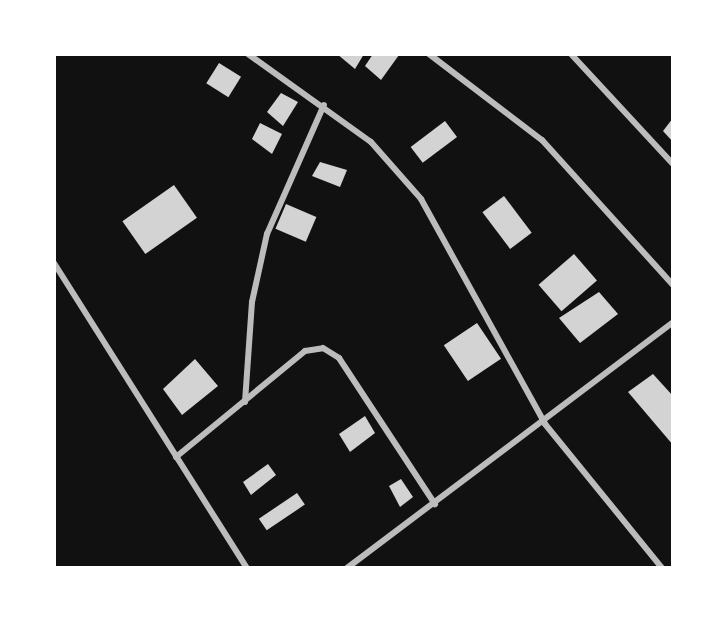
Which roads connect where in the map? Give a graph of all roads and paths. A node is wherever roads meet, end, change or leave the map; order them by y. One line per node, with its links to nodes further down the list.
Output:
1 (248, 54): 4 (street)
2 (429, 54): 7 (street)
3 (571, 54): 5 (street)
4 (324, 105): 9 (street); 10 (street)
5 (673, 164)
6 (54, 263): 11 (street)
7 (673, 285)
8 (673, 322): 10 (street)
9 (245, 402): 11 (street); 12 (street)
10 (544, 424): 12 (street); 15 (street)
11 (176, 457): 13 (street)
12 (435, 504): 14 (street)
13 (247, 568)
14 (347, 568)
15 (662, 568)

